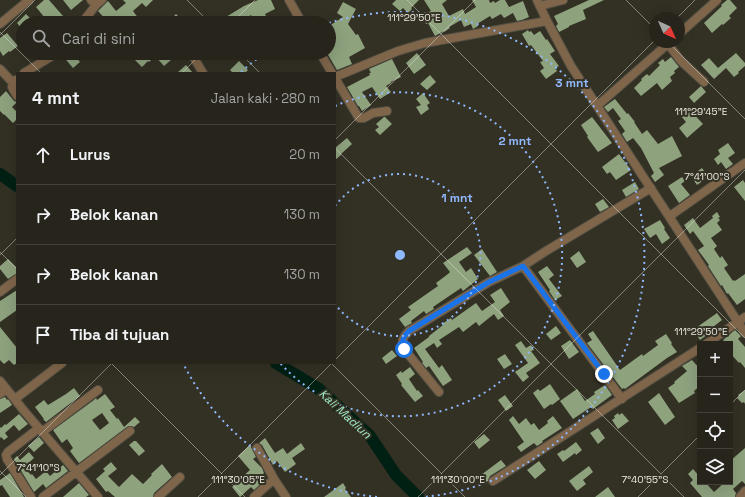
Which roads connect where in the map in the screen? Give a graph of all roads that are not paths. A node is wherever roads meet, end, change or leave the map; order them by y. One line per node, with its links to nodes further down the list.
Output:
1 (29, 0): 10 (street)
2 (289, 0): 8 (street)
3 (563, 0): 6 (street)
4 (717, 0): 11 (street)
5 (96, 2): 7 (street)
6 (539, 3): 9 (street)
7 (87, 16)
8 (298, 16)
9 (547, 21): 21 (street); 26 (street)
10 (0, 24)
11 (685, 29)
12 (663, 48): 26 (street)
13 (672, 48): 24 (street)
14 (45, 60): 18 (street)
15 (195, 60): 19 (street)
16 (324, 60): 20 (street)
17 (0, 69): 23 (street)
18 (26, 72)
19 (202, 72)
20 (331, 72)
21 (336, 77)
22 (336, 79): 27 (street)
23 (15, 82): 25 (street)
24 (704, 82)
25 (16, 95)
26 (597, 106): 29 (street)
27 (387, 111)
28 (745, 163): 30 (street)
29 (651, 188): 30 (street); 31 (street)
30 (670, 216): 35 (street)
31 (523, 266): 43 (street); 45 (street)
32 (16, 280): 33 (street)
33 (0, 292)
34 (745, 317): 35 (street)
35 (738, 323): 36 (street); 37 (street)
36 (745, 334)
37 (711, 341)
38 (697, 350): 45 (street)
39 (61, 364): 44 (street)
40 (0, 381): 42 (street)
41 (98, 390): 46 (street)
42 (3, 391): 44 (street)
43 (439, 392)
44 (14, 399): 46 (street)
45 (622, 399): 52 (street)
46 (40, 430): 49 (street); 54 (street)
47 (130, 431): 49 (street)
48 (257, 448): 51 (street)
49 (76, 472): 55 (street); 56 (street)
50 (180, 477): 57 (street)
51 (274, 479): 58 (street); 59 (street)
52 (493, 481)
53 (745, 491): 60 (street)
54 (31, 497)
55 (43, 497)
56 (98, 497)
57 (158, 497)
58 (254, 497)
59 (286, 497)
60 (740, 497)

